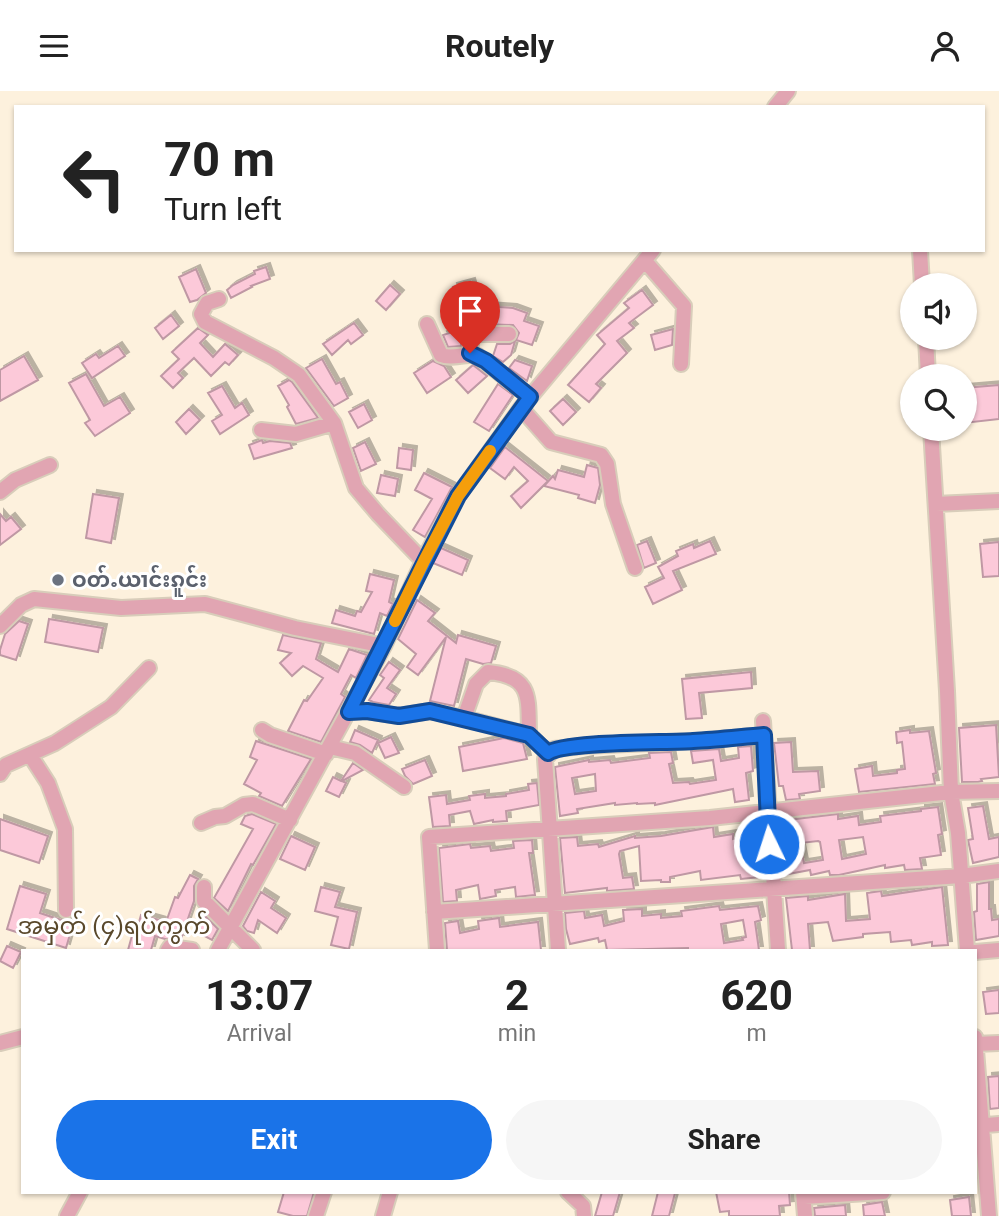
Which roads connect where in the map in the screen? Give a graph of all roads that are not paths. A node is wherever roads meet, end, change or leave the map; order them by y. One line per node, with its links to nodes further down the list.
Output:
1 (788, 91): 2 (street)
2 (777, 105)
3 (920, 252): 5 (street)
4 (649, 255): 12 (street); 13 (street)
5 (921, 273)
6 (219, 299): 14 (street)
7 (474, 308): 9 (street)
8 (427, 324): 11 (street)
9 (472, 334): 10 (street); 11 (street)
10 (509, 334)
11 (470, 353): 13 (street)
12 (681, 364)
13 (525, 403): 21 (street); 22 (street)
14 (334, 423): 15 (street); 21 (street)
15 (261, 430)
16 (932, 441): 20 (street)
17 (50, 465): 18 (street)
18 (0, 492)
19 (999, 501): 20 (street)
20 (936, 504): 36 (street)
21 (424, 561): 24 (street)
22 (635, 568)
23 (0, 626): 24 (street)
24 (384, 646): 26 (street)
25 (149, 668): 32 (street)
26 (349, 712): 27 (street); 30 (street)
27 (464, 718): 29 (street); 29 (street)
28 (261, 730): 30 (street)
29 (529, 735): 31 (street)
30 (328, 750): 34 (street); 38 (street)
31 (548, 753): 37 (street); 40 (street)
32 (30, 755): 33 (street); 46 (street)
33 (0, 774)
34 (404, 787)
35 (999, 790): 36 (street)
36 (951, 792): 37 (street); 42 (street)
37 (767, 812): 40 (street); 44 (street)
38 (290, 820): 39 (street); 48 (street)
39 (201, 823)
40 (549, 828): 45 (street); 47 (street)
41 (999, 871): 42 (street)
42 (961, 876): 44 (street); 54 (street)
43 (204, 887): 48 (street)
44 (773, 888): 45 (street); 53 (street)
45 (555, 904): 47 (street); 52 (street)
46 (66, 910)
47 (435, 912): 51 (street)
48 (231, 928): 49 (street); 50 (street)
49 (219, 949)
50 (252, 949)
51 (438, 949)
52 (558, 949)
53 (778, 949)
54 (967, 949)
55 (999, 950): 56 (street)
56 (977, 952)
57 (21, 1038): 58 (street)
58 (0, 1043)
59 (999, 1043): 60 (street)
60 (977, 1044)
61 (977, 1099): 63 (street)
62 (999, 1124): 63 (street)
63 (978, 1126): 64 (street)
64 (987, 1185): 76 (street)
65 (79, 1194): 71 (street)
66 (323, 1194): 72 (street)
67 (389, 1194): 73 (street)
68 (570, 1194): 74 (street)
69 (830, 1194): 70 (street)
70 (803, 1195): 75 (street)
71 (66, 1216)
72 (316, 1216)
73 (383, 1216)
74 (584, 1216)
75 (805, 1216)
76 (989, 1216)

